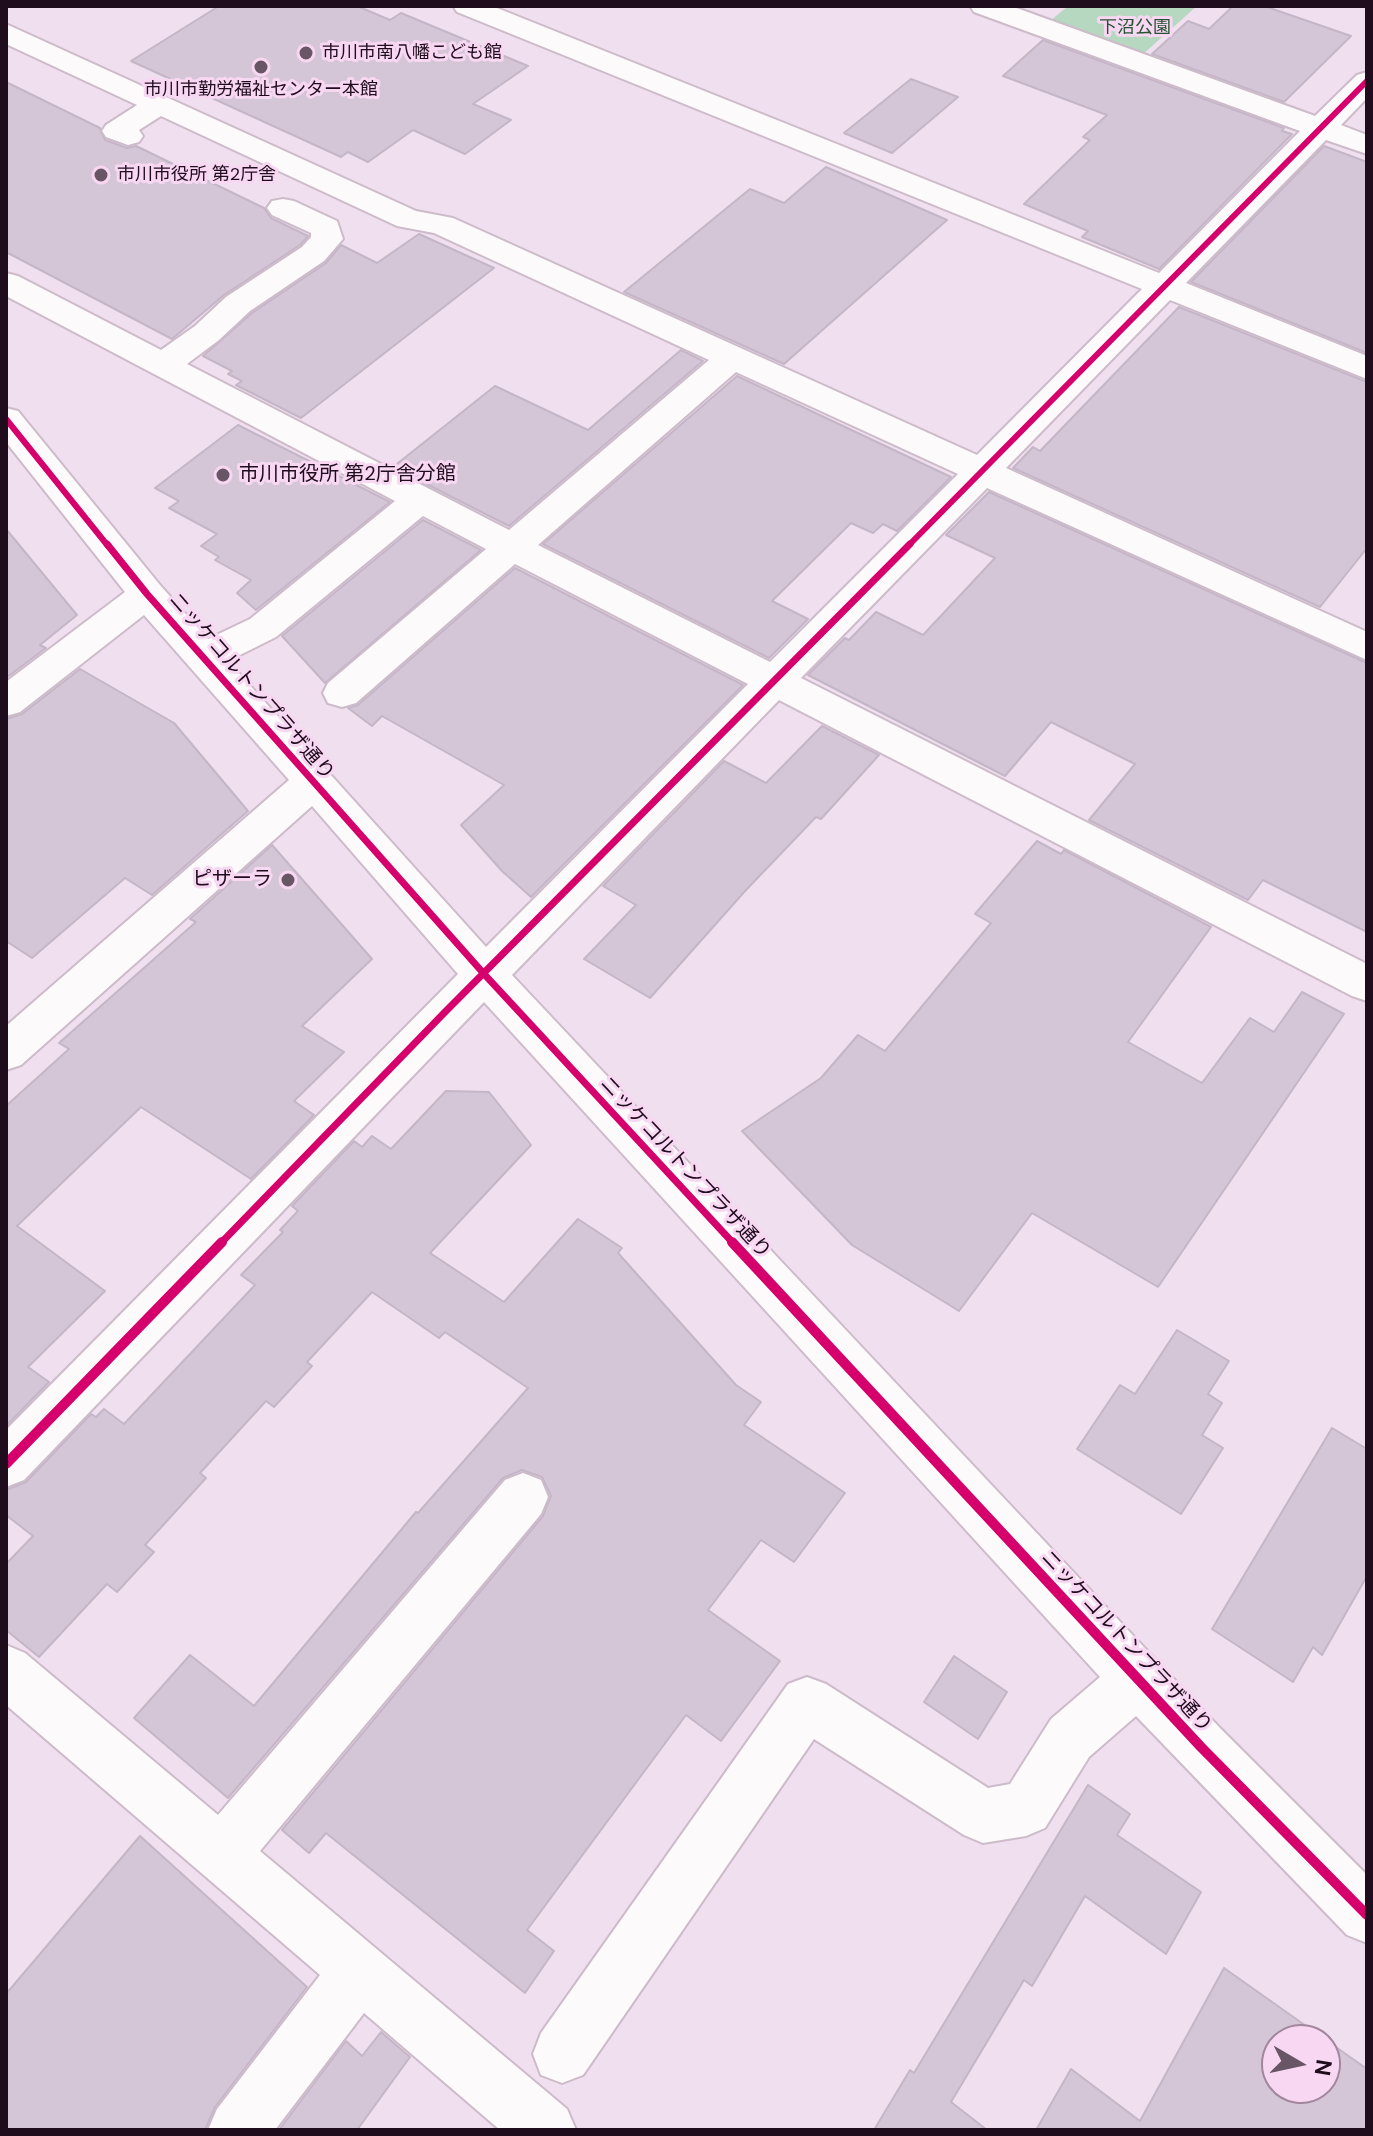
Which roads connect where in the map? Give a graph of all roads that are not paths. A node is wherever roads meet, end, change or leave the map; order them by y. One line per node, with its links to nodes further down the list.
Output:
1 (467, 6): 11 (street)
2 (984, 6): 6 (street)
3 (6, 33): 5 (street)
4 (1367, 81): 6 (street)
5 (158, 105): 7 (street); 12 (street)
6 (1321, 129): 8 (street); 11 (street)
7 (128, 136)
8 (1367, 145)
9 (283, 208): 13 (street)
10 (6, 283): 13 (street)
11 (1165, 287): 14 (street); 16 (street)
12 (732, 358): 16 (street); 18 (street)
13 (164, 364): 17 (street)
14 (1367, 368)
15 (10, 433): 19 (street, ニッケコルトンプラザ通り)
16 (983, 472): 20 (street); 22 (street)
17 (420, 499): 18 (street); 21 (street)
18 (514, 548): 22 (street); 23 (street)
19 (147, 594): 21 (street, ニッケコルトンプラザ通り); 24 (street)
20 (1367, 647)
21 (203, 657): 25 (street, ニッケコルトンプラザ通り)
22 (776, 681): 26 (street); 27 (street)
23 (342, 693)
24 (6, 702)
25 (313, 782): 26 (street, ニッケコルトンプラザ通り); 28 (street)
26 (485, 975): 29 (street); 32 (street, ニッケコルトンプラザ通り)
27 (1367, 984)
28 (6, 1052)
29 (6, 1464)
30 (523, 1497): 33 (street)
31 (6, 1671): 33 (street)
32 (1138, 1679): 34 (street, ニッケコルトンプラザ通り); 36 (street)
33 (221, 1854): 35 (street)
34 (1367, 1915)
35 (359, 1972): 37 (street); 38 (street)
36 (562, 2054)
37 (238, 2130)
38 (546, 2130)

